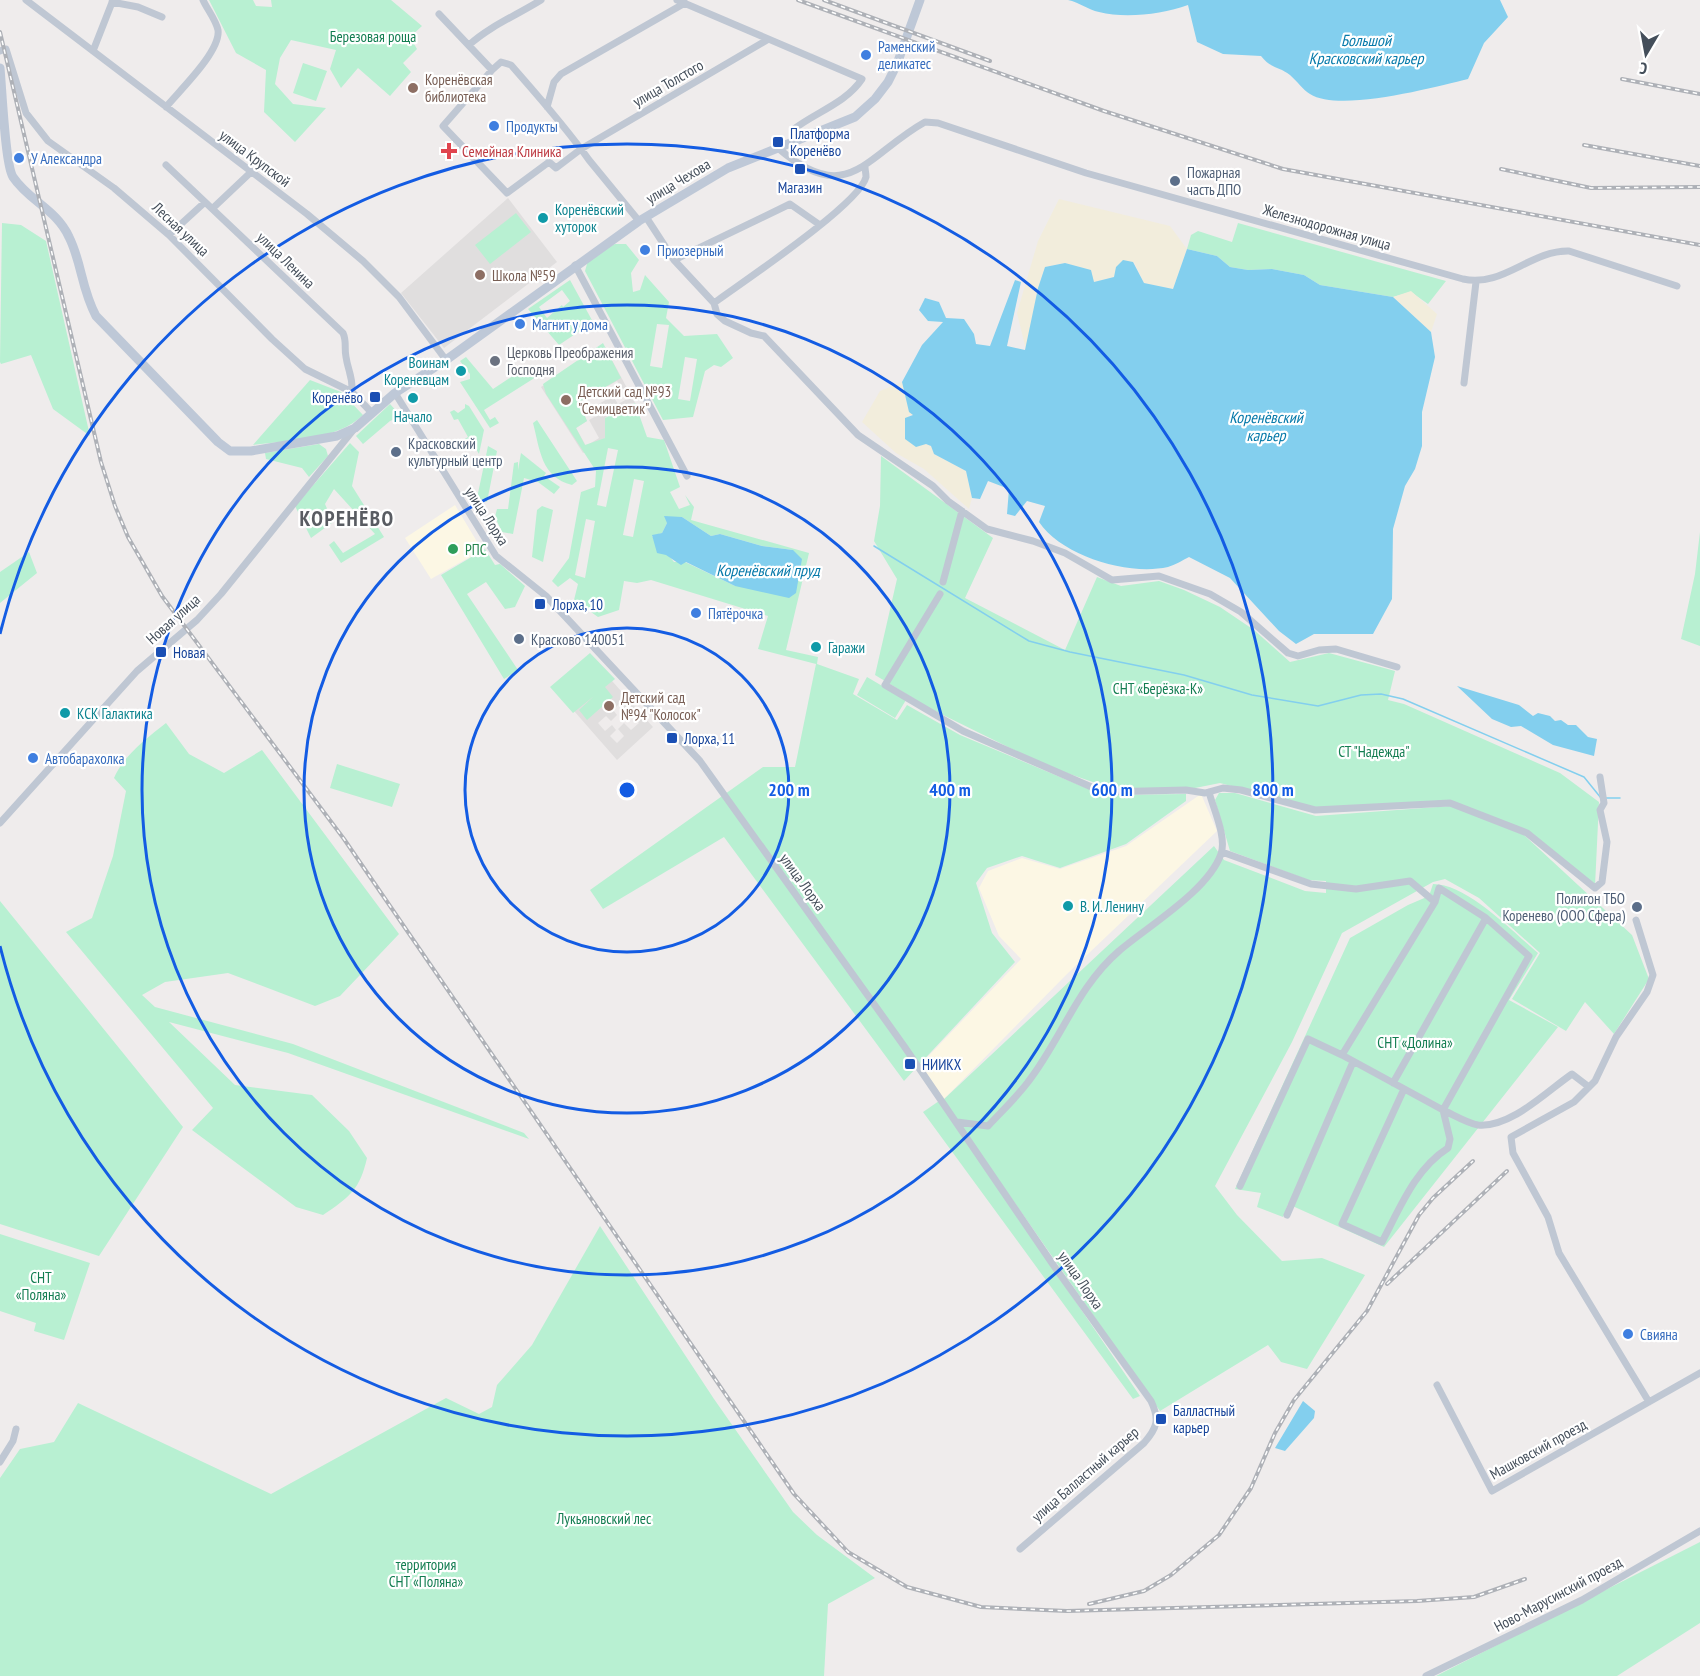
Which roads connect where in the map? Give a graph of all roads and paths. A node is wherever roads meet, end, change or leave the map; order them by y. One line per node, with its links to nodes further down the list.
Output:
1 (26, 0): 9 (street, улица Крупской)
2 (43, 0): 9 (street)
3 (203, 0): 18 (street)
4 (541, 0): 13 (street)
5 (677, 0): 8 (street)
6 (920, 0): 20 (main road, улица Чехова)
7 (113, 1): 11 (street); 15 (street)
8 (685, 3): 12 (street); 19 (street)
9 (39, 10): 15 (street, улица Крупской)
10 (440, 14): 13 (street)
11 (162, 17)
12 (767, 40): 20 (street); 22 (street, улица Толстого)
13 (469, 45): 17 (street)
14 (0, 51): 30 (street, Лесная улица)
15 (93, 51): 18 (street, улица Крупской)
16 (0, 68): 41 (main road)
17 (492, 70): 19 (street); 22 (street, улица Толстого)
18 (166, 107): 25 (street, улица Крупской)
19 (547, 107): 22 (street)
20 (792, 143): 21 (main road, улица Чехова)
21 (778, 148): 24 (street, Железнодорожная улица); 28 (main road, улица Чехова)
22 (582, 149): 28 (street)
23 (166, 165): 26 (street, улица Ленина)
24 (865, 167): 29 (street); 33 (street, Железнодорожная улица)
25 (250, 173): 27 (street); 36 (street, улица Крупской)
26 (204, 203): 27 (street, улица Ленина); 30 (street)
27 (213, 208): 38 (street, улица Ленина)
28 (643, 219): 31 (street); 32 (main road, улица Чехова)
29 (819, 225): 31 (street); 35 (street)
30 (169, 235): 38 (street, Лесная улица)
31 (674, 260): 35 (street)
32 (576, 265): 36 (main road, улица Чехова); 42 (street)
33 (1476, 282): 34 (street); 37 (street)
34 (1677, 286)
35 (714, 303): 43 (street)
36 (446, 360): 39 (main road, улица Чехова)
37 (1464, 383)
38 (352, 392): 40 (street, Лесная улица)
39 (395, 393): 40 (main road, улица Чехова); 60 (street, улица Лорха)
40 (372, 413): 41 (main road)
41 (339, 440): 49 (street, Новая улица)
42 (687, 476)
43 (962, 511): 44 (street); 46 (street)
44 (943, 582)
45 (940, 594): 48 (street)
46 (1396, 666)
47 (1600, 777): 48 (street)
48 (1209, 792): 50 (street)
49 (0, 823)
50 (1222, 852): 51 (street); 60 (street)
51 (1435, 902): 52 (street); 54 (street)
52 (1486, 918): 56 (street); 59 (street)
53 (1635, 920): 57 (street)
54 (1342, 1055): 55 (street); 61 (street)
55 (1353, 1062): 56 (street); 62 (street)
56 (1393, 1083): 58 (street)
57 (1589, 1087): 59 (street); 65 (street)
58 (1404, 1089): 59 (street); 59 (street)
59 (1443, 1110)
60 (957, 1122): 66 (street, улица Лорха)
61 (1240, 1186)
62 (1287, 1215)
63 (1700, 1373): 65 (street, Машковский проезд)
64 (1437, 1385): 65 (street, Машковский проезд)
65 (1649, 1402)
66 (1158, 1415): 70 (street, улица Балластный карьер)
67 (16, 1429): 68 (street)
68 (0, 1462)
69 (1700, 1531): 71 (street, Ново-Марусинский проезд)
70 (1020, 1549)
71 (1426, 1676)

